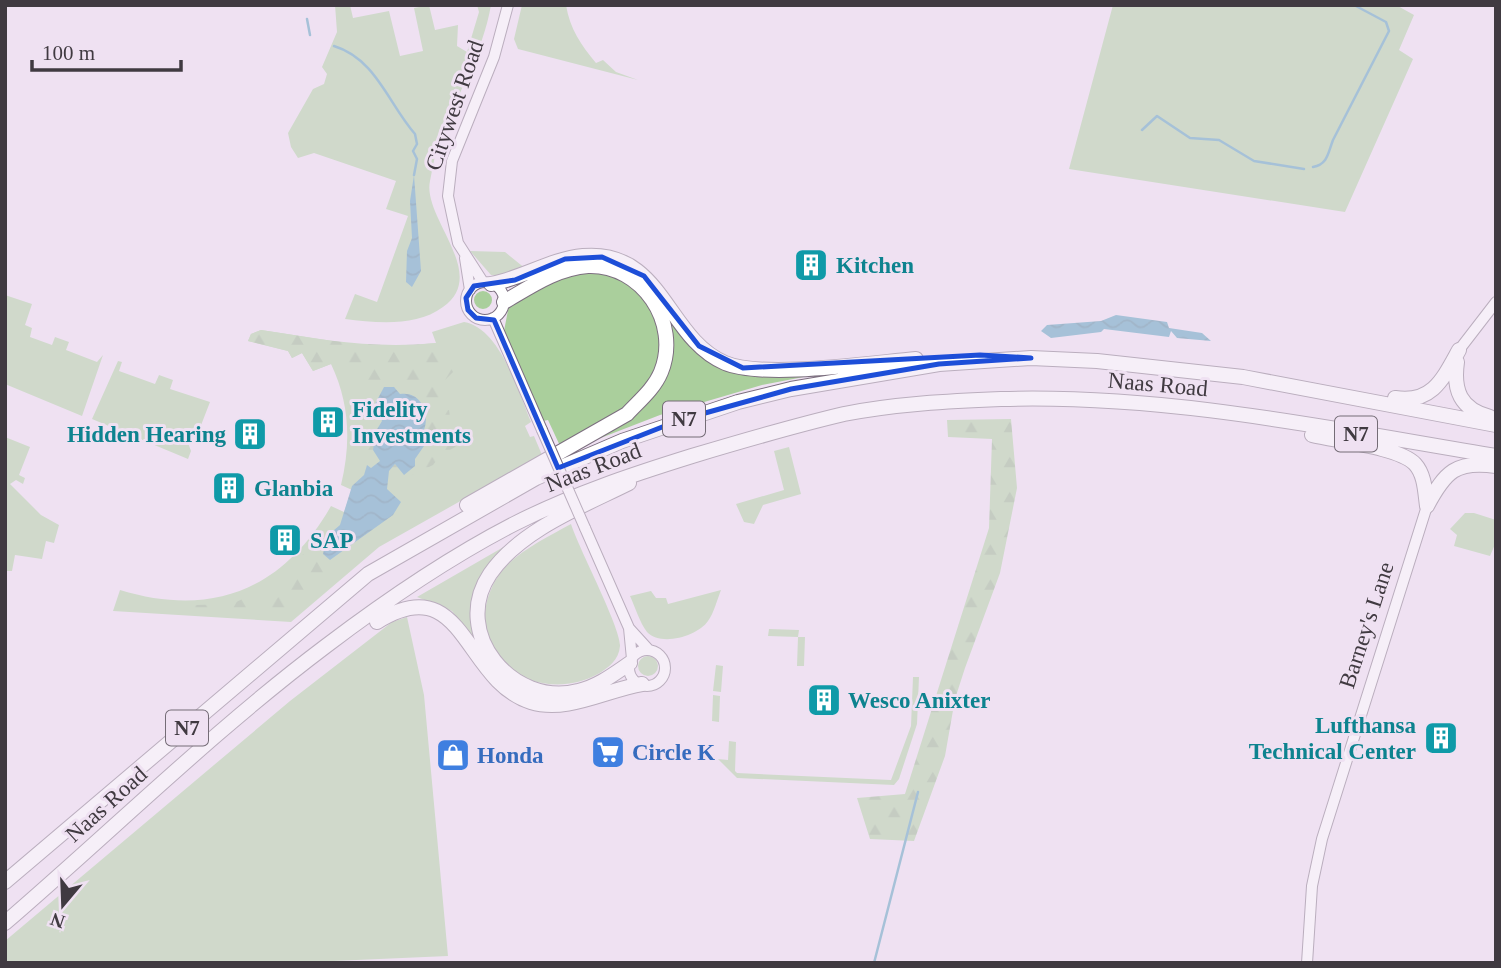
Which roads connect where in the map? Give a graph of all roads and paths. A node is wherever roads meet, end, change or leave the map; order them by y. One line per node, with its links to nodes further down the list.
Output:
1 (508, 5): 2 (main road, Citywest Road)
2 (465, 258): 3 (main road, Citywest Road); 4 (main road, Citywest Road)
3 (487, 283): 4 (main road); 5 (main road); 9 (highway, N7)
4 (470, 290): 7 (main road)
5 (504, 302): 7 (main road); 18 (highway, N7)
6 (1496, 302): 8 (main road)
7 (493, 318): 19 (main road, bridge)
8 (1459, 350): 10 (highway, N7); 12 (highway)
9 (1031, 358): 10 (highway, Naas Road / N7); 18 (highway, Naas Road / N7)
10 (1317, 391): 13 (highway, Naas Road / N7)
11 (1217, 411): 14 (highway, Naas Road / N7); 15 (highway, Naas Road / N7); 17 (highway, N7)
12 (1496, 419)
13 (1496, 425)
14 (735, 443): 21 (highway, N7); 23 (highway, Naas Road / N7)
15 (1496, 456)
16 (1496, 466): 17 (highway)
17 (1427, 506): 26 (main road, Barney's Lane)
18 (368, 573): 24 (highway, Naas Road / N7)
19 (629, 628): 20 (main road); 21 (main road)
20 (649, 650): 21 (main road); 22 (main road)
21 (631, 661): 22 (main road)
22 (642, 684): 23 (highway, N7)
23 (200, 750): 25 (highway, Naas Road / N7)
24 (5, 882)
25 (5, 923)
26 (1307, 963)

